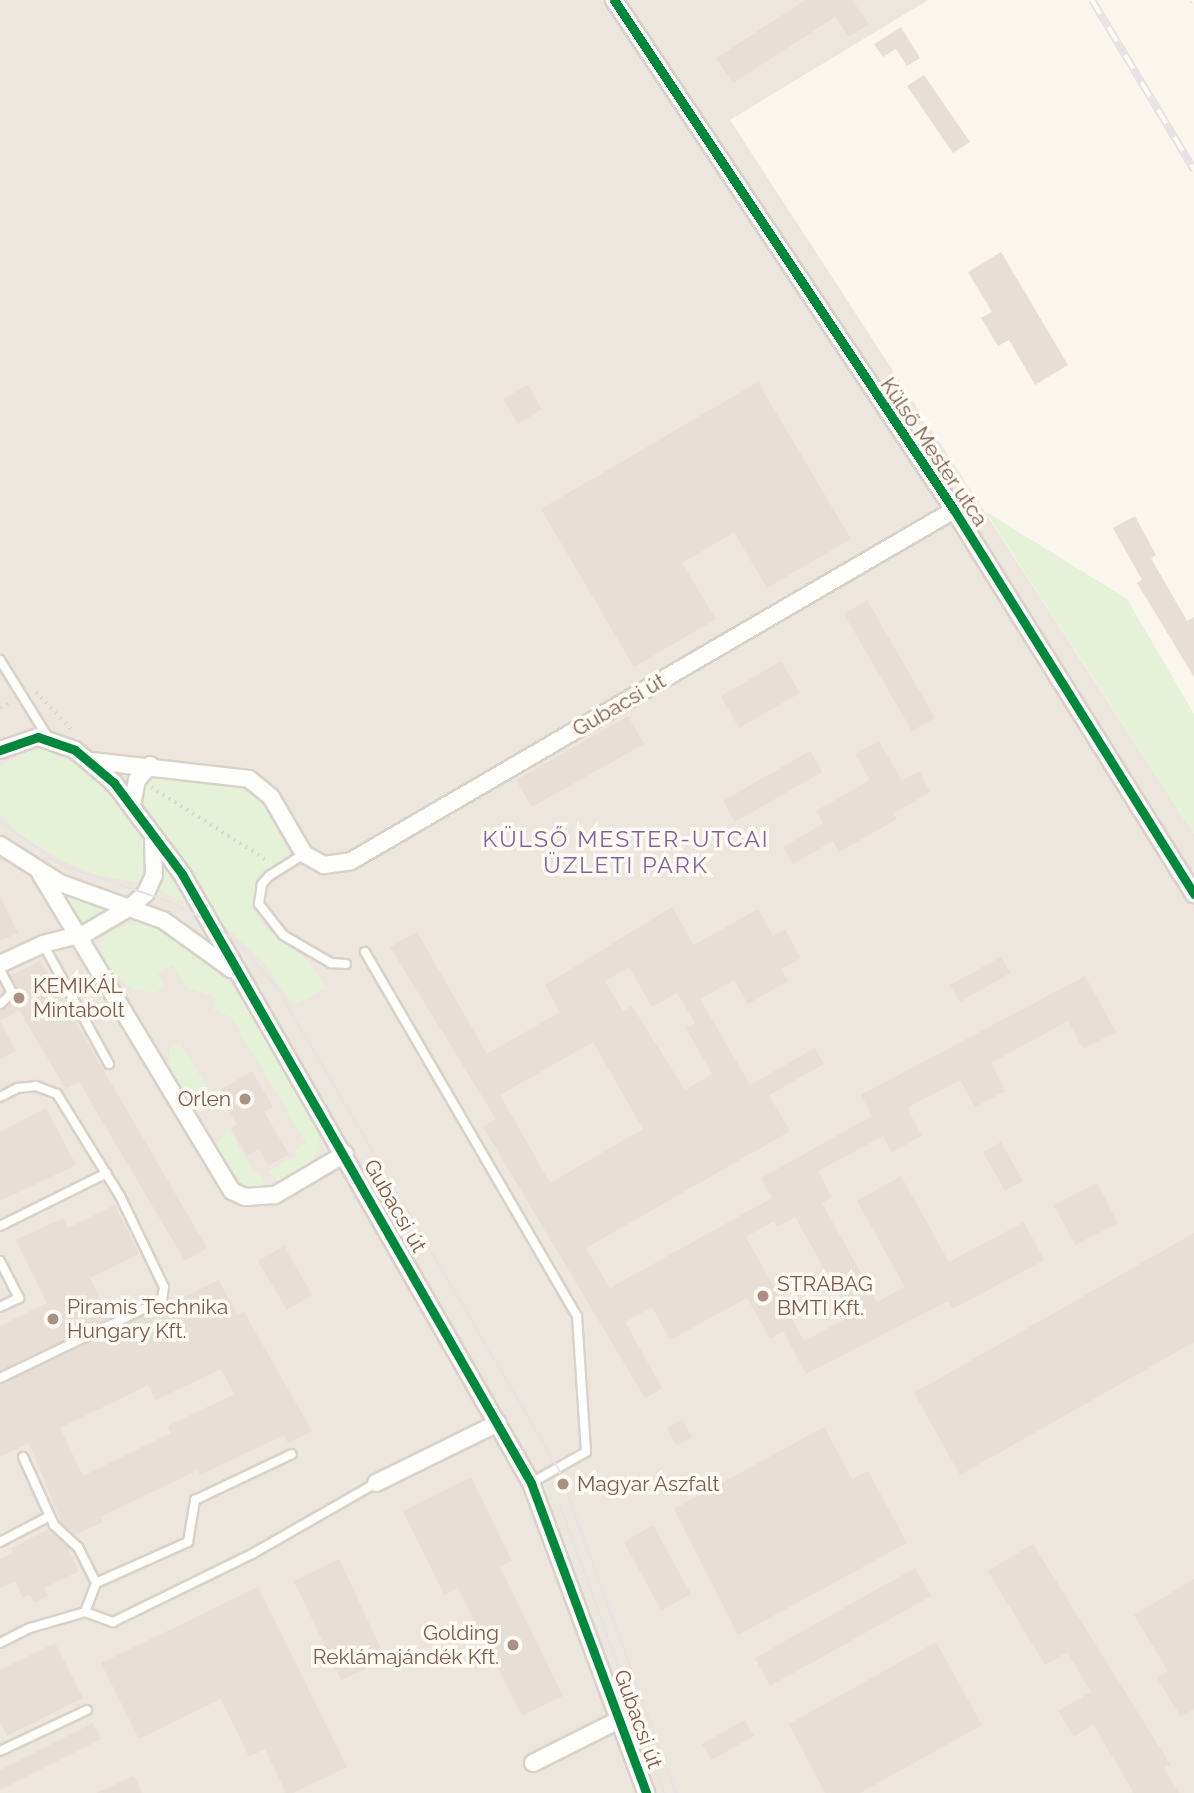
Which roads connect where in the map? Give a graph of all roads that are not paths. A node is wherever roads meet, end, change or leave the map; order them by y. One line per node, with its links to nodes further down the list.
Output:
1 (614, 0): 2 (street, Külső Mester utca)
2 (954, 510): 11 (street, Gubacsi út); 13 (street, Külső Mester utca)
3 (0, 660): 4 (lane)
4 (48, 739): 5 (street); 6 (street, Gubacsi út)
5 (0, 750)
6 (92, 761): 7 (street, Gubacsi út); 8 (street, Gubacsi út)
7 (150, 765): 8 (street); 11 (street, Gubacsi út)
8 (132, 805): 9 (street, Gubacsi út)
9 (153, 833): 14 (street); 21 (street, Gubacsi út)
10 (0, 845): 12 (street, Gubacsi út)
11 (304, 855): 19 (lane)
12 (40, 873): 14 (street, Gubacsi út); 15 (street, Gubacsi út)
13 (1194, 894)
14 (130, 907): 15 (street); 21 (street, Gubacsi út)
15 (77, 937): 16 (street); 25 (street, Gubacsi út)
16 (43, 944): 18 (street); 23 (lane)
17 (365, 952): 35 (lane)
18 (0, 964)
19 (346, 964)
20 (0, 970): 22 (lane)
21 (243, 981): 25 (street, Gubacsi út)
22 (0, 1004)
23 (109, 1064)
24 (0, 1097): 26 (lane)
25 (345, 1154): 31 (street, Gubacsi út)
26 (107, 1173): 27 (lane); 30 (lane)
27 (0, 1226)
28 (0, 1261): 29 (lane)
29 (0, 1307)
30 (0, 1377)
31 (498, 1423): 34 (street); 35 (street, Gubacsi út)
32 (292, 1454): 38 (lane)
33 (23, 1457): 36 (lane)
34 (376, 1483): 39 (lane)
35 (531, 1483): 42 (street, Gubacsi út)
36 (50, 1516): 37 (lane); 38 (lane)
37 (0, 1542)
38 (96, 1583): 39 (lane)
39 (85, 1612): 40 (lane)
40 (0, 1643)
41 (88, 1710): 43 (lane)
42 (620, 1720): 44 (street); 45 (street, Gubacsi út)
43 (0, 1751)
44 (533, 1763)
45 (646, 1793)

